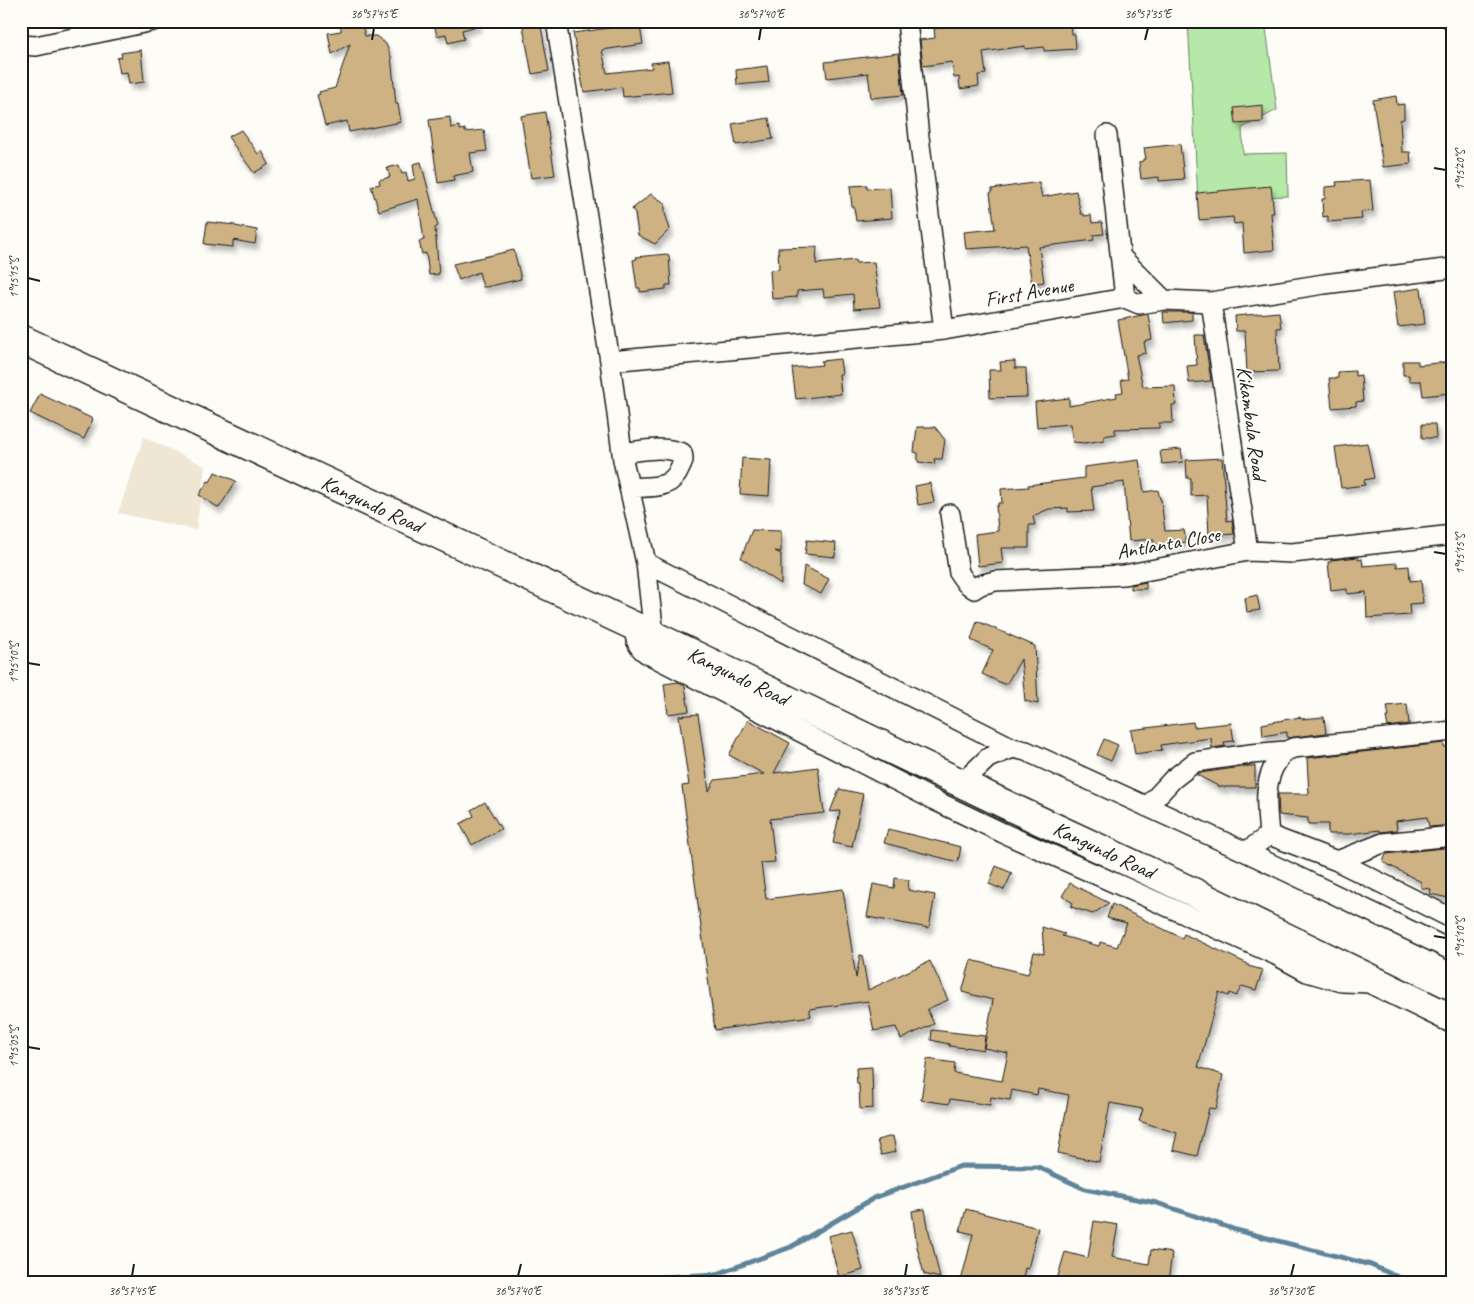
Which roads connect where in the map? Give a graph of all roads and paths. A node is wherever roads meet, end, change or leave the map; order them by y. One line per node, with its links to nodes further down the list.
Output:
1 (154, 21): 4 (street)
2 (556, 21): 13 (street)
3 (907, 21): 11 (street)
4 (21, 45)
5 (1107, 135): 6 (street)
6 (1120, 256): 8 (street); 9 (street)
7 (1453, 268): 10 (street, First Avenue)
8 (1125, 298): 9 (street, First Avenue); 11 (street, First Avenue)
9 (1164, 300): 10 (street, First Avenue)
10 (1211, 302): 18 (street, Kikambala Road)
11 (944, 330): 13 (street, First Avenue)
12 (21, 339): 20 (highway, Kangundo Road)
13 (610, 361): 14 (street)
14 (622, 453): 15 (street); 15 (street)
15 (629, 488): 19 (street)
16 (950, 514): 18 (street, Antlanta Close)
17 (1453, 535): 18 (street, Antlanta Close)
18 (1248, 551)
19 (646, 563): 20 (street); 22 (street)
20 (644, 631): 24 (highway, Kangundo Road); 32 (street)
21 (1453, 731): 23 (street)
22 (1013, 748): 24 (street); 25 (street)
23 (1285, 751): 25 (street); 26 (street)
24 (962, 783): 32 (highway, Kangundo Road)
25 (1147, 807): 28 (street)
26 (1270, 835): 28 (street); 29 (street)
27 (1453, 836): 29 (street)
28 (1246, 852): 31 (street)
29 (1338, 861): 30 (street)
30 (1453, 919)
31 (1453, 951)
32 (1380, 983): 33 (highway, Kangundo Road)
33 (1453, 1018)

